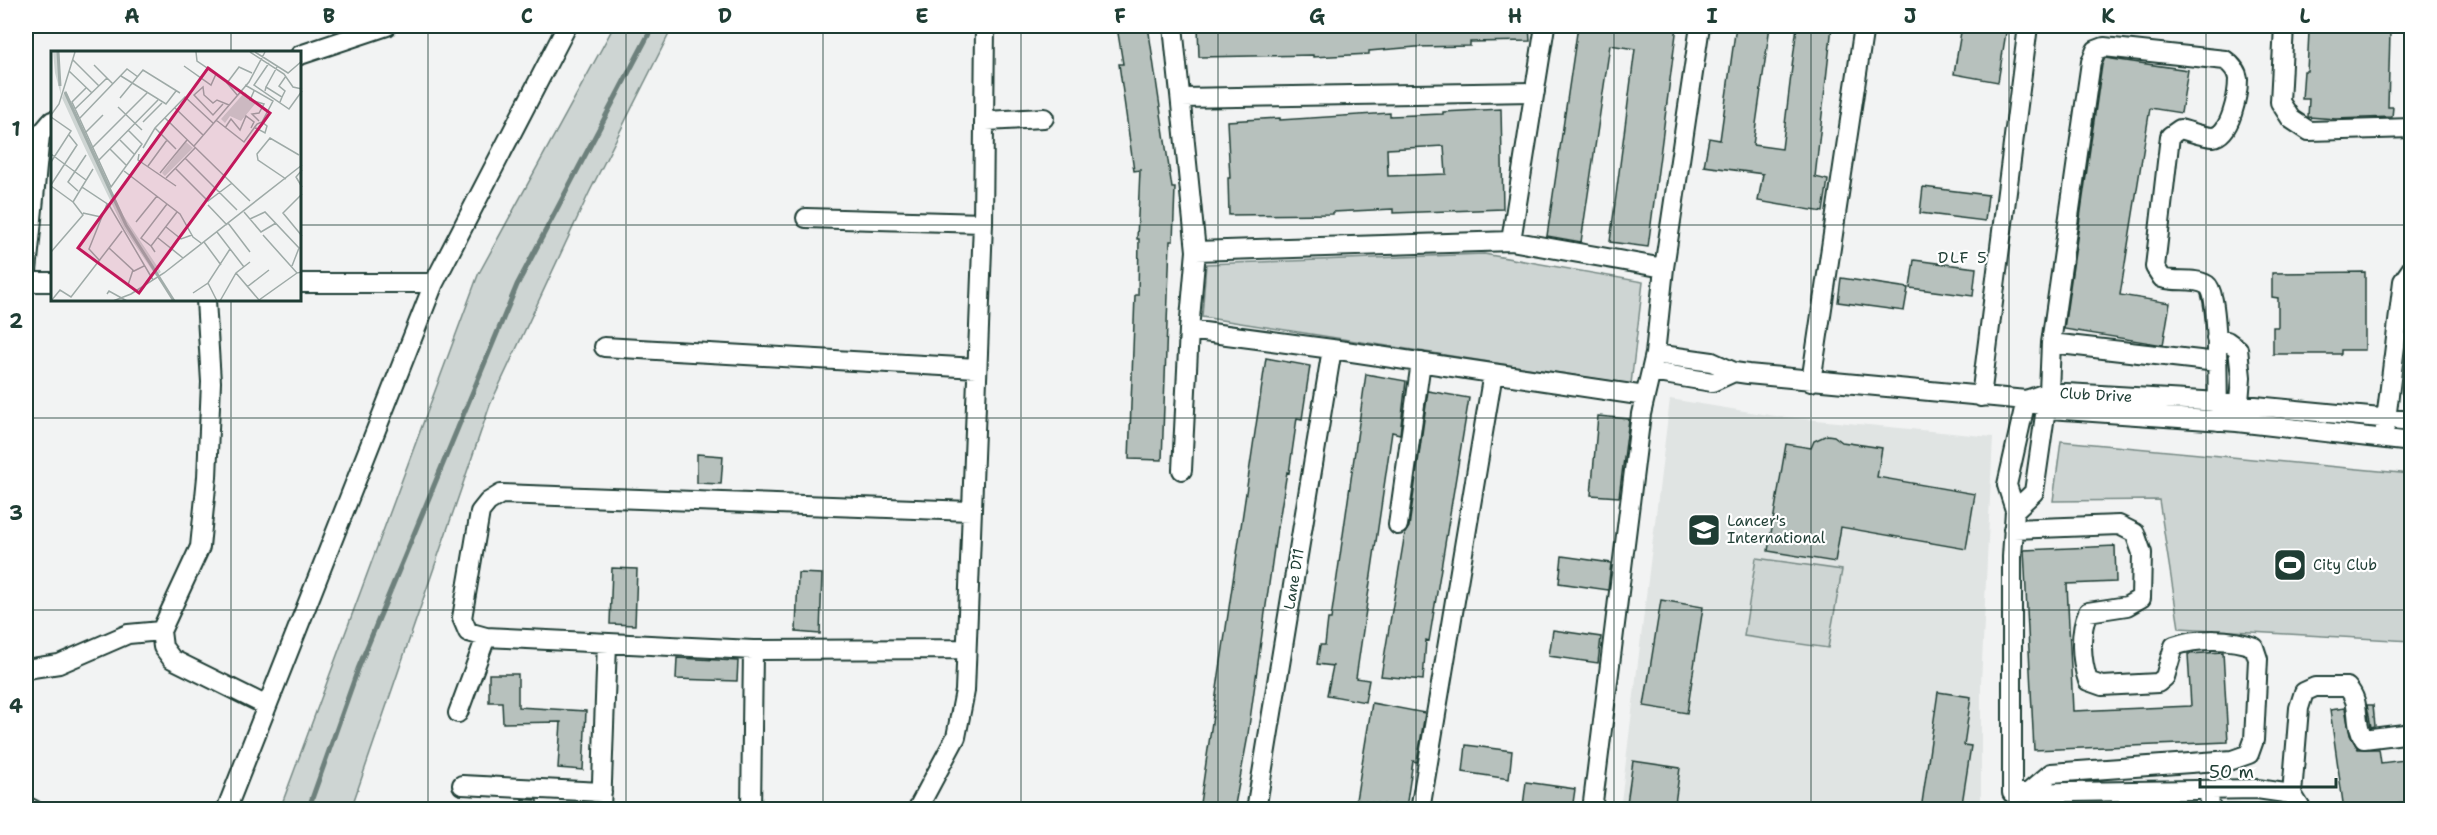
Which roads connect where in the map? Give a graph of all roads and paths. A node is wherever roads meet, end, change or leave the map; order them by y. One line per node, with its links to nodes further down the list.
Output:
1 (387, 26): 10 (street)
2 (567, 26): 26 (street)
3 (985, 26): 14 (street)
4 (1173, 26): 12 (street)
5 (1545, 26): 11 (street)
6 (1700, 26): 21 (street)
7 (1864, 26): 38 (street)
8 (2028, 26): 40 (street)
9 (2284, 26): 16 (street)
10 (302, 54)
11 (1535, 92): 12 (street); 19 (street)
12 (1182, 98): 20 (street)
13 (1044, 118): 14 (street)
14 (986, 121): 18 (street)
15 (51, 122): 23 (street)
16 (2412, 128)
17 (807, 218): 18 (street)
18 (983, 223): 36 (street)
19 (1512, 241): 20 (street); 21 (street)
20 (1196, 251): 28 (street)
21 (1664, 268): 35 (street)
22 (2412, 268): 45 (street)
23 (26, 282): 24 (street)
24 (51, 282)
25 (302, 283): 26 (street)
26 (434, 283): 61 (street)
27 (206, 302): 55 (street)
28 (1189, 330): 32 (street); 50 (street)
29 (2216, 338): 30 (street); 34 (street); 44 (street)
30 (2051, 343): 34 (street); 42 (street)
31 (604, 347): 36 (street)
32 (1332, 349): 33 (street); 74 (street, Lane D11)
33 (1420, 362): 37 (street); 53 (street)
34 (2217, 362): 43 (street)
35 (1653, 363): 38 (street, Club Drive); 39 (street)
36 (977, 368): 52 (street)
37 (1493, 373): 39 (street); 75 (street)
38 (1811, 382): 40 (street, Club Drive)
39 (1645, 396): 76 (street)
40 (1981, 397): 41 (street, Club Drive)
41 (2026, 400): 42 (street, Club Drive); 51 (street)
42 (2047, 400): 43 (street, Club Drive); 46 (street, Club Drive); 51 (street)
43 (2217, 402): 44 (street, Club Drive); 46 (street)
44 (2239, 413): 45 (street, Club Drive); 46 (street, Club Drive); 48 (street, Club Drive)
45 (2387, 418): 47 (street, Club Drive); 48 (street)
46 (2218, 421)
47 (2412, 421)
48 (2384, 439): 49 (street, Club Drive)
49 (2412, 442)
50 (1182, 470)
51 (2015, 510): 54 (street)
52 (972, 511): 56 (street); 58 (street)
53 (1398, 525)
54 (2013, 529): 66 (street); 66 (street)
55 (161, 631): 60 (street); 61 (street)
56 (486, 637): 57 (street); 62 (street)
57 (607, 644): 59 (street); 68 (street)
58 (965, 649): 59 (street); 73 (street)
59 (753, 650): 72 (street)
60 (26, 669)
61 (267, 706): 71 (street)
62 (458, 713)
63 (2412, 733): 67 (street)
64 (462, 785): 68 (street)
65 (2209, 790): 66 (street); 67 (street); 77 (street)
66 (2030, 792)
67 (2292, 794): 78 (street)
68 (601, 801)
69 (26, 806): 70 (street)
70 (34, 810)
71 (226, 810)
72 (751, 810)
73 (917, 810)
74 (1256, 810)
75 (1420, 810)
76 (1592, 810)
77 (2210, 810)
78 (2302, 810)

